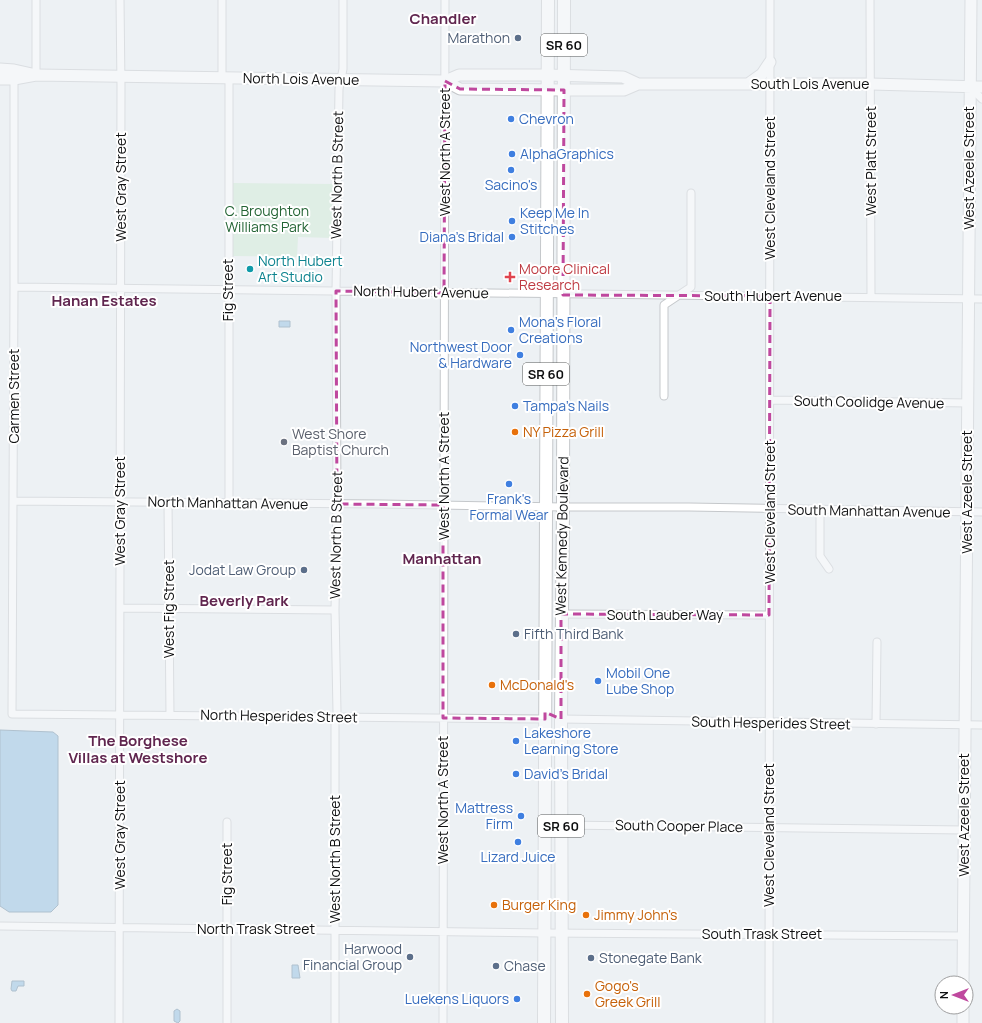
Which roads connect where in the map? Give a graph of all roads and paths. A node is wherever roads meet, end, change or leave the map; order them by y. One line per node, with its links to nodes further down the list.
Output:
1 (36, 0): 13 (street)
2 (120, 0): 14 (street, West Gray Street)
3 (222, 0): 17 (street, Fig Street)
4 (343, 0): 20 (street, West North B Street)
5 (445, 0): 21 (street, West North A Street)
6 (548, 0): 15 (main road, West Kennedy Boulevard / SR 60)
7 (564, 0): 16 (main road, West Kennedy Boulevard / SR 60)
8 (770, 0): 11 (street, West Cleveland Street)
9 (870, 0): 25 (street, West Platt Street)
10 (971, 0): 26 (street, West Azeele Street)
11 (770, 62): 23 (street); 24 (street, West Cleveland Street)
12 (0, 69): 13 (street, North Lois Avenue)
13 (36, 74): 14 (street, North Lois Avenue); 18 (street, North Lois Avenue)
14 (121, 75): 17 (street, North Lois Avenue); 33 (street, West Gray Street)
15 (547, 75): 16 (street, South Lois Avenue); 21 (street, South Lois Avenue); 28 (main road, West Kennedy Boulevard / SR 60)
16 (564, 76): 22 (street, South Lois Avenue); 29 (main road, West Kennedy Boulevard / SR 60)
17 (225, 78): 20 (street, North Lois Avenue); 34 (street, Fig Street)
18 (14, 79): 19 (street, North Lois Avenue); 32 (street, Carmen Street)
19 (0, 80)
20 (341, 80): 21 (street, North Lois Avenue); 35 (street, West North B Street)
21 (445, 81): 28 (street, North Lois Avenue); 36 (street, West North A Street)
22 (638, 84): 23 (street, South Lois Avenue); 29 (street, South Lois Avenue)
23 (748, 84): 24 (street, South Lois Avenue)
24 (770, 84): 25 (street, South Lois Avenue); 40 (street, West Cleveland Street)
25 (871, 84): 26 (street, South Lois Avenue); 41 (street, West Platt Street)
26 (970, 87): 27 (street, South Lois Avenue); 30 (street); 42 (street, West Azeele Street)
27 (982, 87)
28 (547, 90): 29 (street, North Lois Avenue); 37 (main road, West Kennedy Boulevard / SR 60)
29 (564, 90): 38 (main road, West Kennedy Boulevard / SR 60)
30 (982, 99)
31 (691, 193): 39 (street)
32 (14, 287): 33 (street, North Hubert Avenue); 47 (street, Carmen Street)
33 (121, 289): 34 (street, North Hubert Avenue); 48 (street, West Gray Street)
34 (228, 290): 35 (street, North Hubert Avenue); 50 (street, Fig Street)
35 (336, 291): 36 (street, North Hubert Avenue); 51 (street, West North B Street)
36 (444, 293): 37 (street, North Hubert Avenue); 52 (street, West North A Street)
37 (546, 294): 38 (street, North Hubert Avenue); 53 (main road, West Kennedy Boulevard / SR 60)
38 (563, 295): 39 (street, South Hubert Avenue); 54 (main road, West Kennedy Boulevard / SR 60)
39 (680, 296): 40 (street, South Hubert Avenue); 44 (street)
40 (770, 296): 41 (street, South Hubert Avenue); 45 (street, West Cleveland Street)
41 (871, 297): 42 (street, South Hubert Avenue)
42 (968, 299): 43 (street, South Hubert Avenue); 46 (street, West Azeele Street)
43 (982, 299)
44 (664, 396)
45 (770, 400): 46 (street, South Coolidge Avenue); 55 (street, West Cleveland Street)
46 (968, 403): 57 (street, West Azeele Street)
47 (14, 502): 48 (street, North Manhattan Avenue); 67 (street, Carmen Street)
48 (120, 502): 49 (street, North Manhattan Avenue); 60 (street, West Gray Street)
49 (168, 502): 50 (street, North Manhattan Avenue); 61 (street, West Fig Street)
50 (229, 503): 51 (street, North Manhattan Avenue)
51 (337, 504): 52 (street, North Manhattan Avenue); 62 (street, West North B Street)
52 (443, 505): 53 (street, North Manhattan Avenue); 71 (street, West North A Street)
53 (545, 506): 54 (street, North Manhattan Avenue); 66 (main road, West Kennedy Boulevard / SR 60)
54 (563, 508): 55 (street, South Manhattan Avenue); 63 (main road, West Kennedy Boulevard / SR 60)
55 (770, 509): 56 (street, South Manhattan Avenue); 64 (street, West Cleveland Street)
56 (820, 510): 57 (street, South Manhattan Avenue); 59 (street)
57 (967, 512): 58 (street, South Manhattan Avenue); 76 (street, West Azeele Street)
58 (982, 512)
59 (829, 569)
60 (120, 608): 61 (street); 68 (street, West Gray Street)
61 (170, 608): 62 (street); 69 (street, West Fig Street)
62 (335, 610): 70 (street, West North B Street)
63 (562, 614): 64 (street, South Lauber Way); 73 (main road, West Kennedy Boulevard / SR 60)
64 (769, 615): 74 (street, West Cleveland Street)
65 (877, 642): 75 (street)
66 (545, 666): 72 (main road, West Kennedy Boulevard / SR 60); 73 (main road)
67 (12, 714): 68 (street, North Hesperides Street)
68 (120, 714): 69 (street, North Hesperides Street); 84 (street, West Gray Street)
69 (170, 715): 70 (street, North Hesperides Street)
70 (336, 717): 71 (street, North Hesperides Street); 86 (street, West North B Street)
71 (443, 718): 72 (street, North Hesperides Street); 87 (street, West North A Street)
72 (545, 719): 78 (main road); 88 (main road, West Kennedy Boulevard / SR 60)
73 (561, 719): 74 (street, South Hesperides Street); 78 (main road, West Kennedy Boulevard / SR 60)
74 (769, 723): 75 (street, South Hesperides Street); 81 (street, West Cleveland Street)
75 (876, 724): 76 (street, South Hesperides Street)
76 (965, 725): 77 (street, South Hesperides Street); 82 (street, West Azeele Street)
77 (982, 725)
78 (561, 782): 80 (main road, West Kennedy Boulevard / SR 60)
79 (227, 822): 85 (street, Fig Street)
80 (561, 825): 81 (street, South Cooper Place); 89 (main road, West Kennedy Boulevard / SR 60)
81 (769, 827): 82 (street, South Cooper Place); 90 (street, West Cleveland Street)
82 (964, 830): 91 (street, West Azeele Street)
83 (0, 926): 84 (street, North Trask Street)
84 (120, 928): 85 (street, North Trask Street); 93 (street, West Gray Street)
85 (227, 928): 86 (street, North Trask Street); 94 (street, Fig Street)
86 (335, 929): 87 (street, North Trask Street); 95 (street, West North B Street)
87 (442, 931): 88 (street, North Trask Street); 96 (street, West North A Street)
88 (544, 933): 89 (street, North Trask Street); 97 (main road, West Kennedy Boulevard / SR 60)
89 (561, 933): 90 (street, South Trask Street); 98 (main road, West Kennedy Boulevard / SR 60)
90 (769, 934): 91 (street, South Trask Street); 99 (street, West Cleveland Street)
91 (963, 936): 92 (street, West Azeele Street)
92 (963, 975)
93 (119, 1023)
94 (227, 1023)
95 (335, 1023)
96 (443, 1023)
97 (544, 1023)
98 (562, 1023)
99 (769, 1023)

